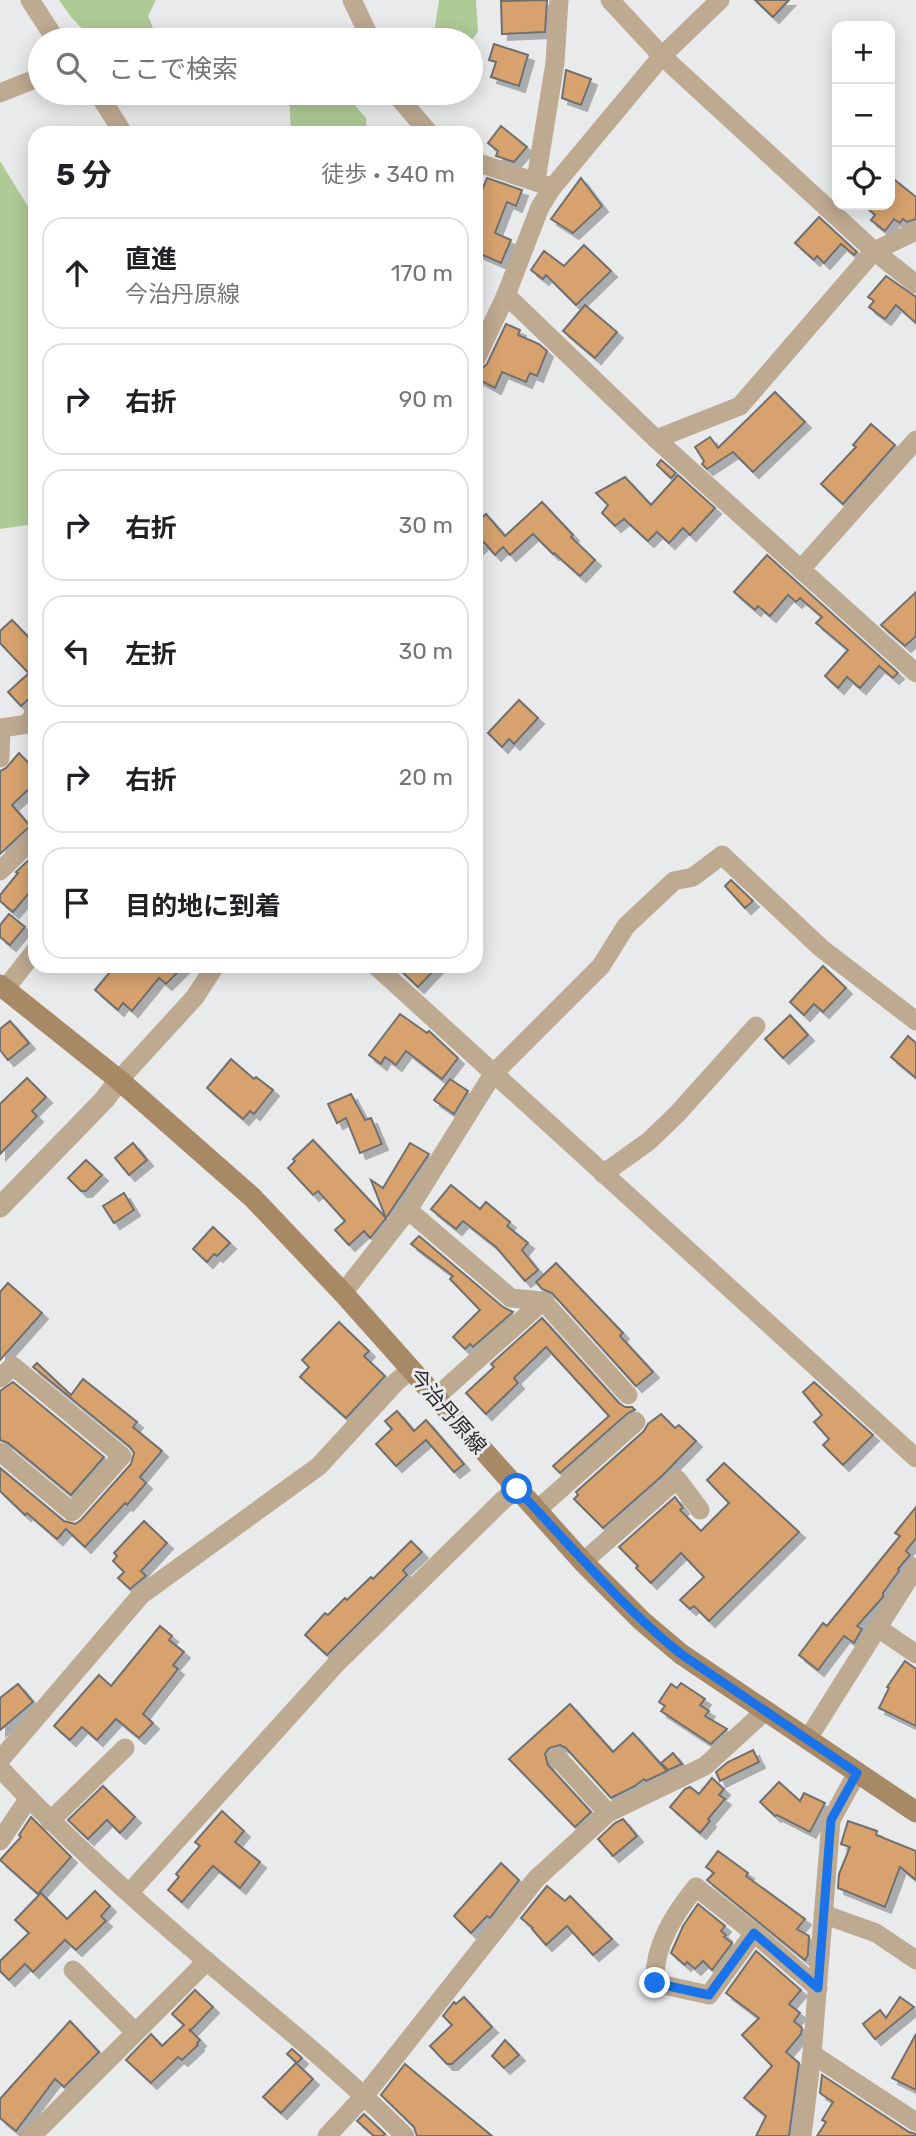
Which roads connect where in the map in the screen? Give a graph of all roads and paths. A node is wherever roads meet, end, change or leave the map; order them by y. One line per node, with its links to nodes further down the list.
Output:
1 (30, 0): 6 (street)
2 (352, 0): 7 (street)
3 (559, 0): 16 (street)
4 (610, 0): 8 (street)
5 (720, 0): 8 (street)
6 (48, 28)
7 (365, 28)
8 (662, 56): 16 (street); 18 (street)
9 (28, 82): 10 (street)
10 (0, 93)
11 (106, 105): 13 (street)
12 (405, 105): 14 (street)
13 (119, 126)
14 (423, 126)
15 (483, 164): 16 (street)
16 (544, 184): 20 (street)
17 (916, 231): 18 (street)
18 (874, 251): 19 (street); 22 (street)
19 (916, 284)
20 (506, 295): 21 (street); 22 (street)
21 (483, 344)
22 (656, 439): 24 (street)
23 (916, 440): 24 (street)
24 (801, 569): 25 (street)
25 (916, 673)
26 (28, 724): 27 (street)
27 (1, 727): 28 (street)
28 (0, 758)
29 (28, 844): 30 (street)
30 (0, 871)
31 (28, 959): 34 (street)
32 (211, 973): 38 (street)
33 (384, 973): 37 (street)
34 (2, 987): 38 (main road, 今治丹原線)
35 (916, 1021): 37 (street)
36 (756, 1026): 39 (street)
37 (493, 1074): 39 (street); 41 (street)
38 (119, 1080): 40 (street); 42 (main road, 今治丹原線)
39 (603, 1174): 50 (street)
40 (0, 1207)
41 (408, 1210): 42 (street); 43 (street)
42 (343, 1293): 44 (main road, 今治丹原線)
43 (543, 1301): 46 (street); 47 (street)
44 (411, 1370): 47 (main road, 今治丹原線); 62 (street)
45 (0, 1378): 49 (street)
46 (628, 1395)
47 (436, 1397): 51 (main road, 今治丹原線)
48 (636, 1422): 52 (street)
49 (0, 1452)
50 (916, 1458)
51 (517, 1489): 52 (main road, 今治丹原線); 70 (street)
52 (537, 1510): 54 (main road, 今治丹原線)
53 (700, 1510): 54 (street)
54 (583, 1562): 58 (main road, 今治丹原線)
55 (913, 1579): 56 (street)
56 (878, 1628): 57 (street); 59 (street)
57 (916, 1654)
58 (764, 1712): 59 (main road, 今治丹原線); 67 (street)
59 (807, 1740): 64 (main road, 今治丹原線)
60 (125, 1748): 68 (street)
61 (557, 1757): 67 (street)
62 (0, 1760)
63 (0, 1768): 65 (street)
64 (857, 1773): 66 (main road, 今治丹原線); 71 (street)
65 (29, 1798): 68 (street); 69 (street)
66 (916, 1812)
67 (608, 1813): 79 (street)
68 (50, 1821): 70 (street)
69 (0, 1841)
70 (130, 1892): 74 (street)
71 (823, 1914): 73 (street); 76 (street)
72 (754, 1933): 72 (street); 76 (street)
73 (916, 1960)
74 (207, 1961): 77 (street); 79 (street)
75 (73, 1969): 77 (street)
76 (818, 1988): 78 (street)
77 (135, 2032): 81 (street)
78 (812, 2054): 80 (street); 84 (street)
79 (365, 2095): 82 (street); 83 (street)
80 (916, 2122)
81 (30, 2136)
82 (327, 2136)
83 (405, 2136)
84 (802, 2136)

